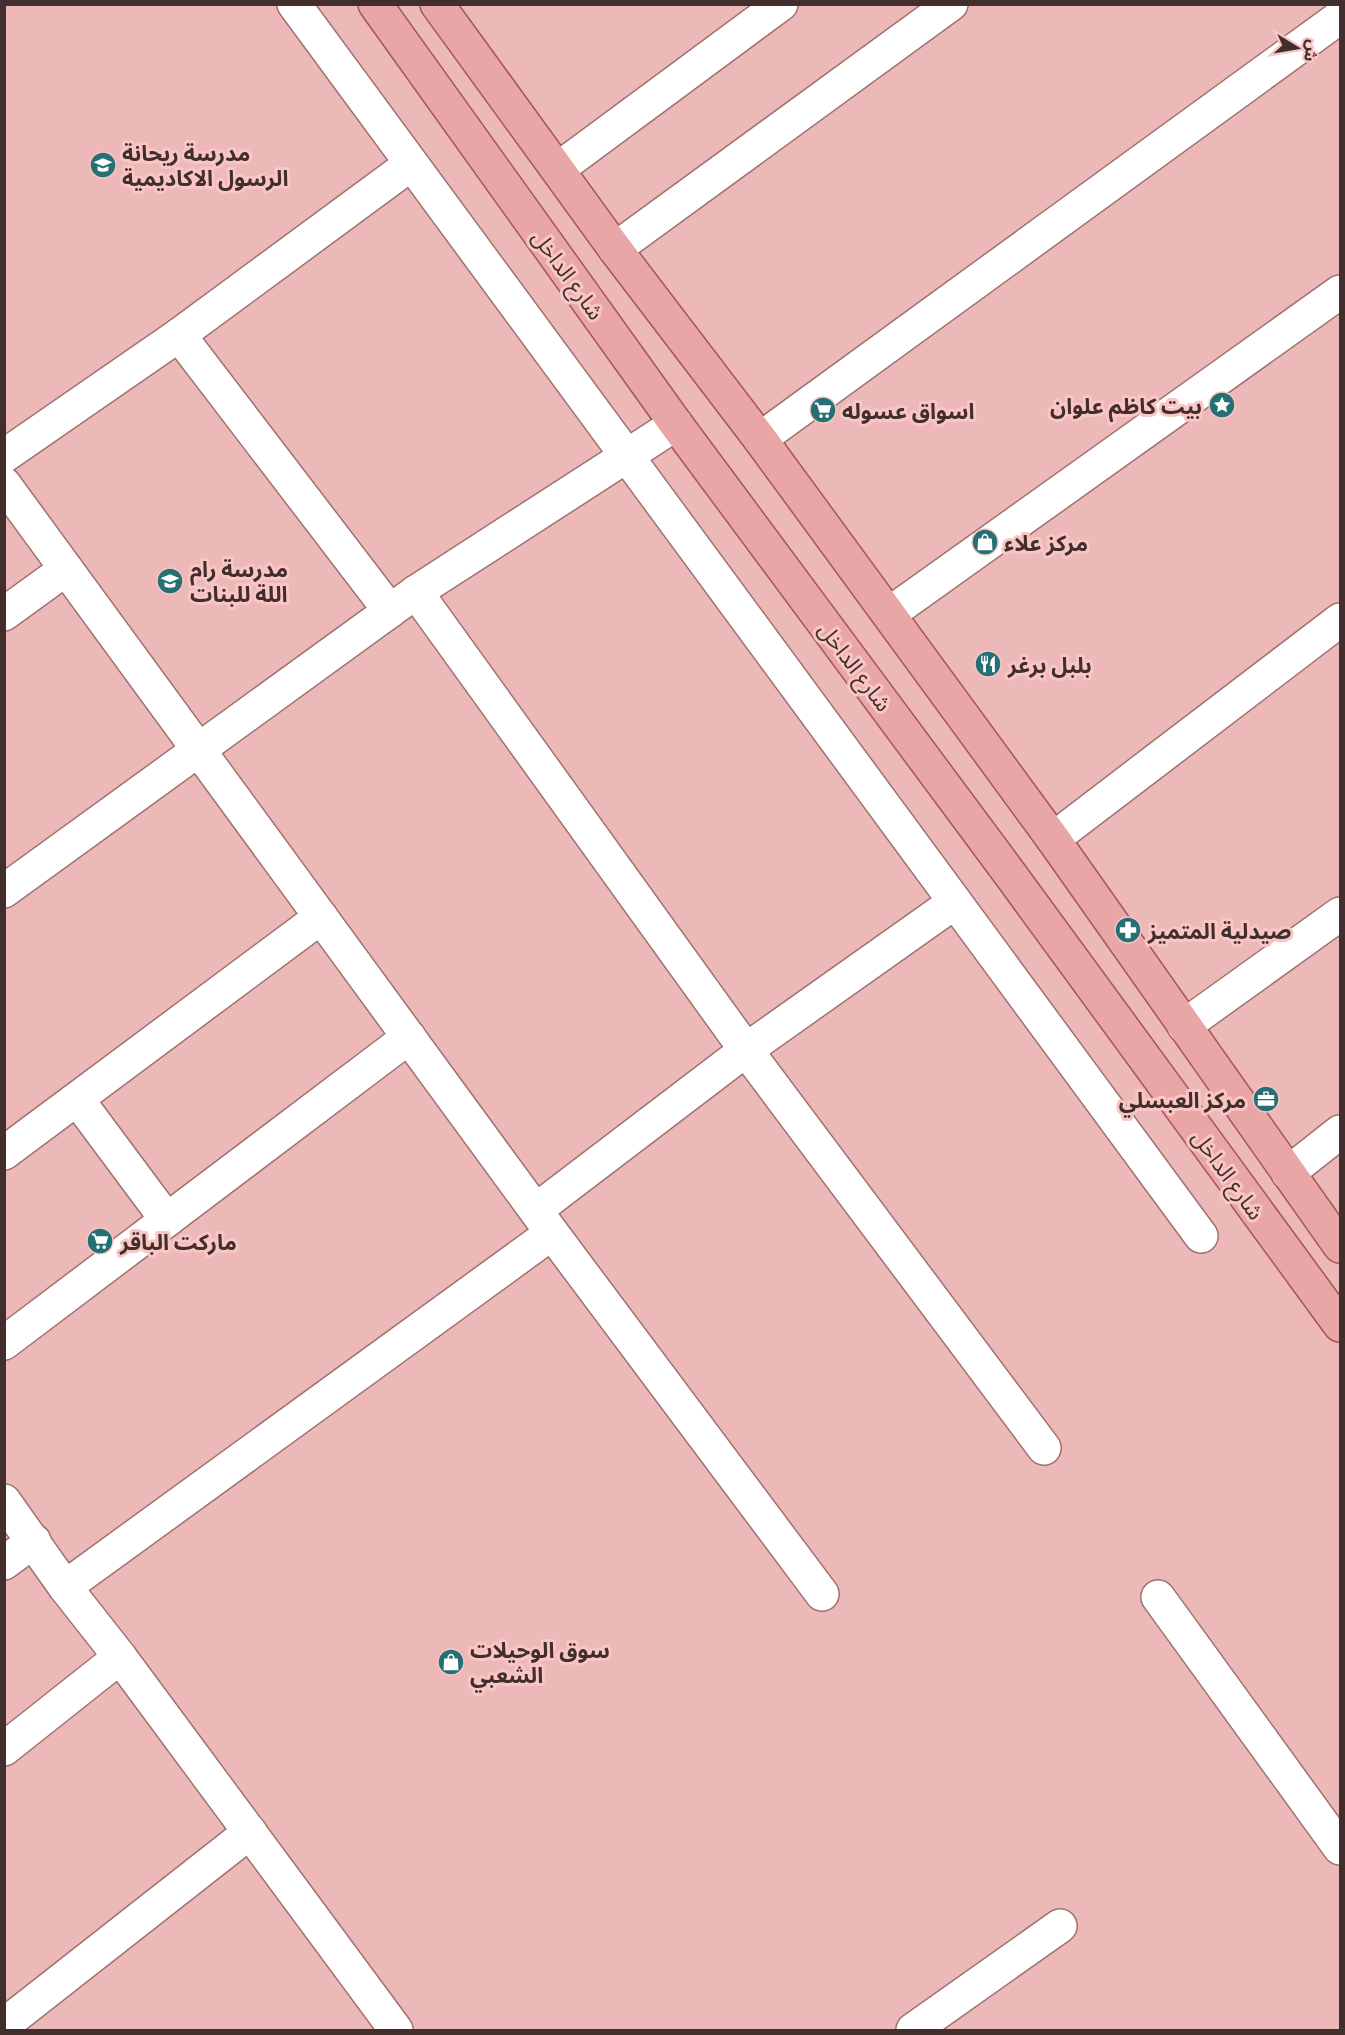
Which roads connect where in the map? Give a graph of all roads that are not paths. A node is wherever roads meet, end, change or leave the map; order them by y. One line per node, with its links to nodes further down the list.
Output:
1 (294, 4): 7 (street)
2 (375, 4): 12 (main road, شارع الداخل)
3 (437, 4): 8 (main road)
4 (781, 4): 8 (street)
5 (951, 4): 9 (street)
6 (1341, 17): 13 (street)
7 (411, 164): 11 (street); 14 (street)
8 (558, 169): 9 (main road)
9 (615, 249): 13 (main road)
10 (1341, 292): 21 (street)
11 (179, 335): 15 (street); 19 (street)
12 (676, 424): 14 (street); 40 (main road, شارع الداخل)
13 (760, 439): 21 (main road)
14 (626, 455): 18 (street); 26 (street)
15 (4, 456)
16 (4, 484): 17 (street)
17 (66, 569): 20 (street); 23 (street)
18 (416, 592): 19 (street); 31 (street)
19 (390, 611): 23 (street)
20 (4, 614)
21 (889, 614): 24 (main road)
22 (1341, 620): 24 (street)
23 (199, 750): 25 (street); 28 (street)
24 (1053, 840): 29 (main road)
25 (4, 891)
26 (955, 902): 31 (street); 38 (street)
27 (1341, 914): 29 (street)
28 (321, 917): 30 (street); 32 (street)
29 (1184, 1026): 35 (main road)
30 (409, 1037): 36 (street); 37 (street)
31 (746, 1050): 37 (street); 42 (street)
32 (77, 1099): 34 (street); 36 (street)
33 (1341, 1132): 35 (street)
34 (4, 1153)
35 (1288, 1173): 39 (main road)
36 (167, 1220): 41 (street)
37 (544, 1222): 46 (street); 47 (street)
38 (1201, 1236)
39 (1341, 1246)
40 (1341, 1325)
41 (4, 1343)
42 (1044, 1448)
43 (4, 1501): 44 (street)
44 (34, 1541): 45 (street); 46 (street)
45 (4, 1563)
46 (65, 1587): 49 (street)
47 (822, 1594)
48 (1158, 1597): 52 (street)
49 (120, 1657): 50 (street); 51 (street)
50 (4, 1749)
51 (249, 1832): 54 (street); 55 (street)
52 (1341, 1848)
53 (1060, 1926): 56 (street)
54 (4, 2025)
55 (383, 2026)
56 (913, 2031)

